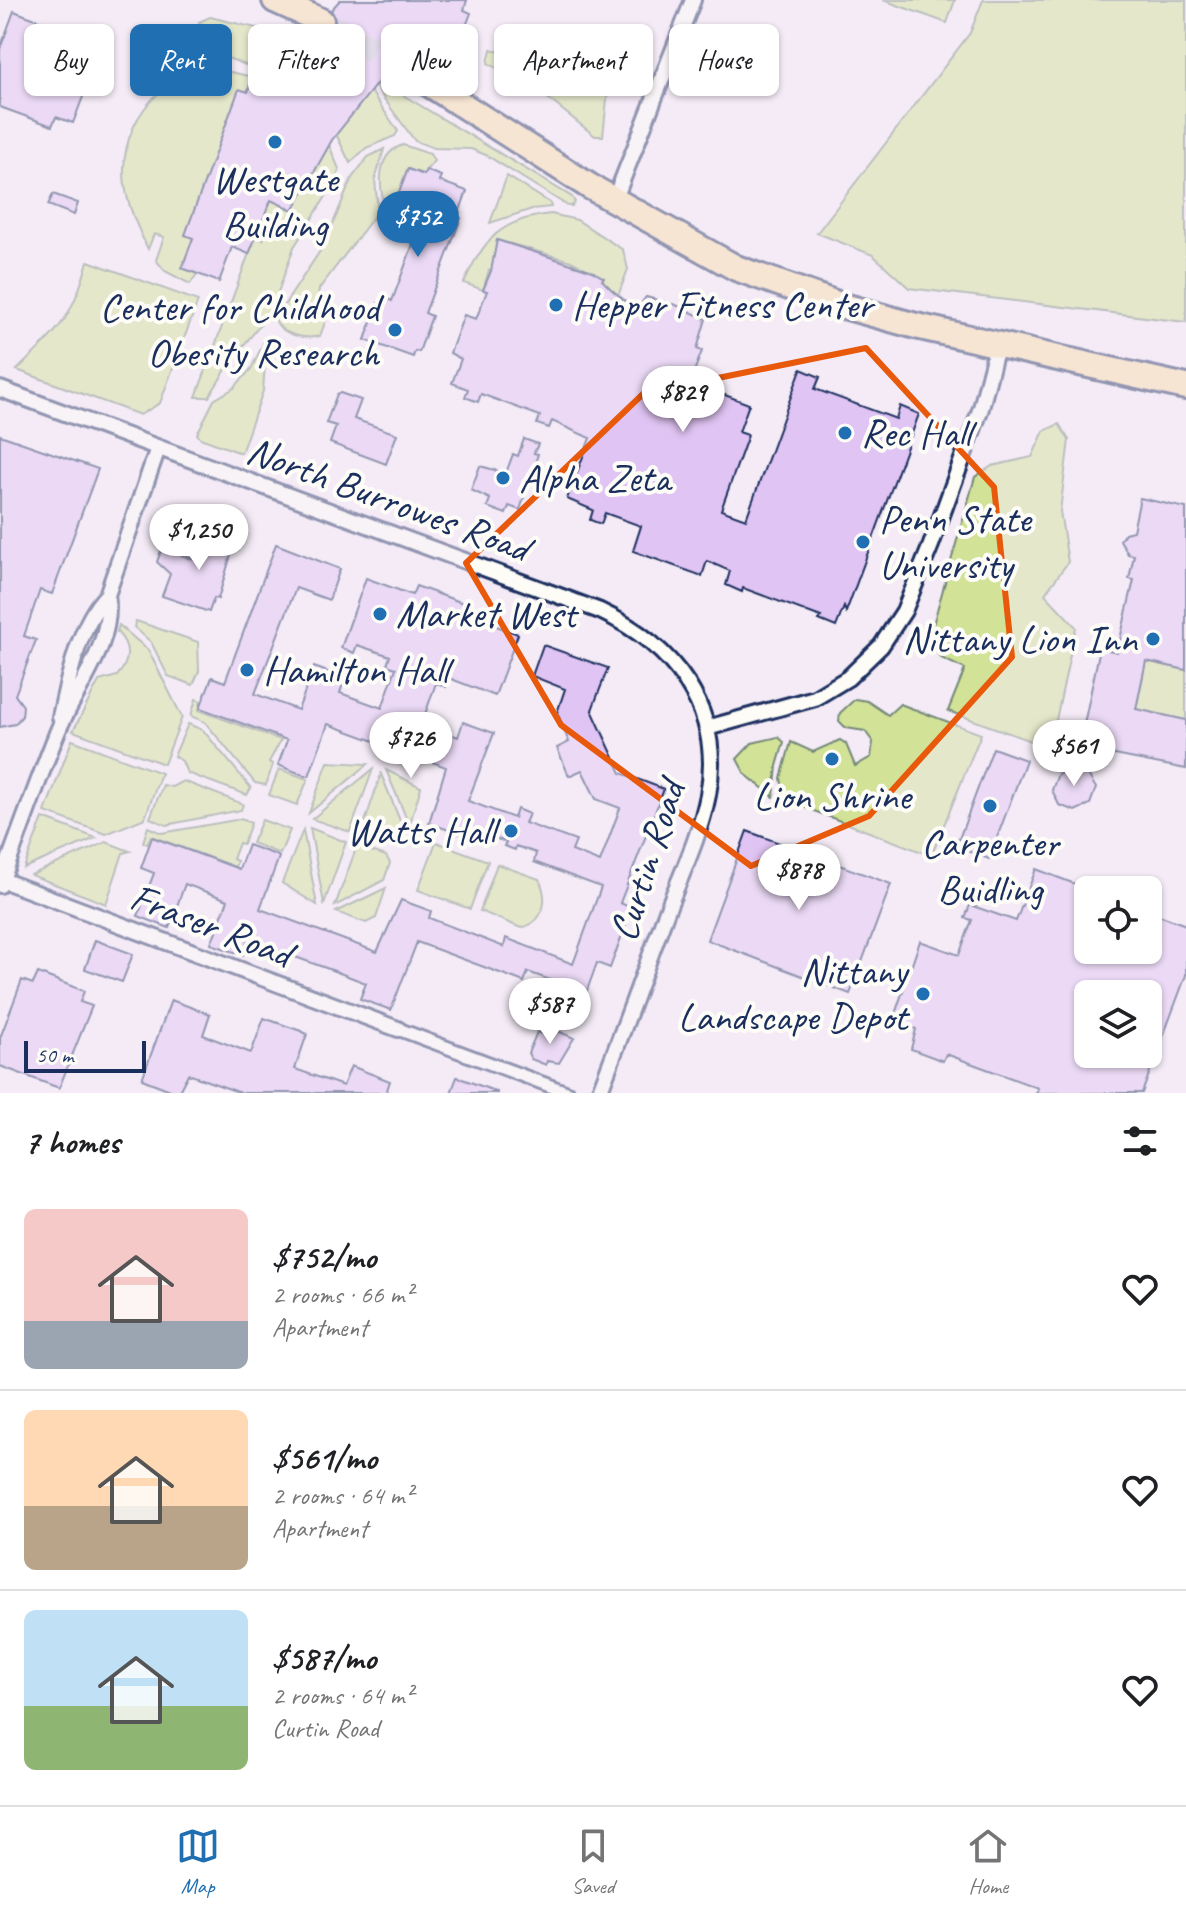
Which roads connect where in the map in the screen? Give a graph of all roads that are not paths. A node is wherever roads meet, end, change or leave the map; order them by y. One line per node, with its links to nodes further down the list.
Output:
1 (275, 0): 3 (main road)
2 (693, 0): 5 (street)
3 (321, 21)
4 (449, 96): 5 (main road)
5 (614, 201): 6 (main road)
6 (997, 346): 7 (main road); 10 (street)
7 (1186, 387)
8 (0, 389): 9 (street, North Burrowes Road)
9 (158, 448): 10 (street, North Burrowes Road); 11 (street)
10 (707, 728): 14 (street, Curtin Road)
11 (1, 882): 12 (street, Fraser Road)
12 (398, 1029): 13 (street)
13 (569, 1093)
14 (599, 1093)

